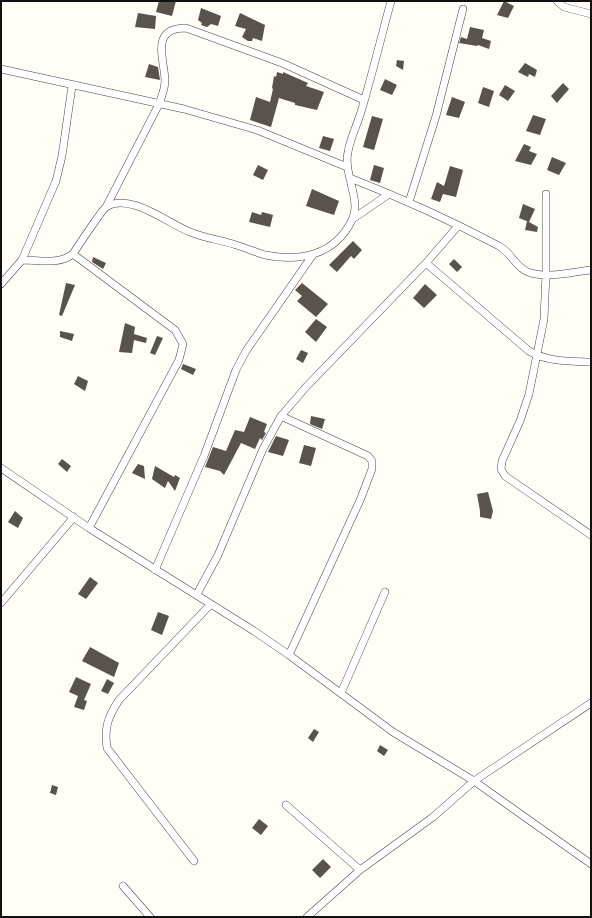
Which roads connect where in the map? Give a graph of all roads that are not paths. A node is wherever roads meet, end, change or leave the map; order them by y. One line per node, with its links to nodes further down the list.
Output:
1 (391, 1): 7 (street)
2 (557, 1): 4 (street)
3 (463, 9): 13 (street)
4 (591, 14)
5 (1, 69): 6 (street)
6 (72, 86): 8 (street); 19 (street)
7 (364, 100): 8 (street); 9 (street)
8 (159, 104): 9 (street); 14 (street)
9 (347, 167): 10 (street)
10 (350, 178): 11 (street); 15 (street)
11 (389, 194): 13 (street); 15 (street)
12 (546, 194): 22 (street)
13 (409, 202): 16 (street)
14 (106, 207): 17 (street); 18 (street)
15 (354, 218): 18 (street)
16 (458, 226): 20 (street); 22 (street)
17 (73, 254): 19 (street); 29 (street)
18 (312, 256): 31 (street)
19 (22, 260): 23 (street)
20 (426, 263): 24 (street); 26 (street)
21 (591, 270): 22 (street)
22 (546, 274): 24 (street)
23 (1, 284)
24 (538, 356): 25 (street); 30 (street)
25 (591, 362)
26 (281, 416): 33 (street); 36 (street)
27 (2, 470): 28 (street)
28 (74, 517): 29 (street); 34 (street)
29 (88, 528): 31 (street)
30 (591, 535)
31 (156, 570): 33 (street)
32 (385, 592): 37 (street)
33 (197, 594): 35 (street)
34 (1, 603)
35 (211, 604): 36 (street); 41 (street)
36 (289, 655): 37 (street)
37 (341, 693): 39 (street)
38 (591, 703): 39 (street)
39 (474, 780): 42 (street); 43 (street)
40 (286, 805): 43 (street)
41 (194, 861)
42 (591, 864)
43 (360, 870): 46 (street)
44 (123, 886): 45 (street)
45 (150, 917)
46 (307, 917)

